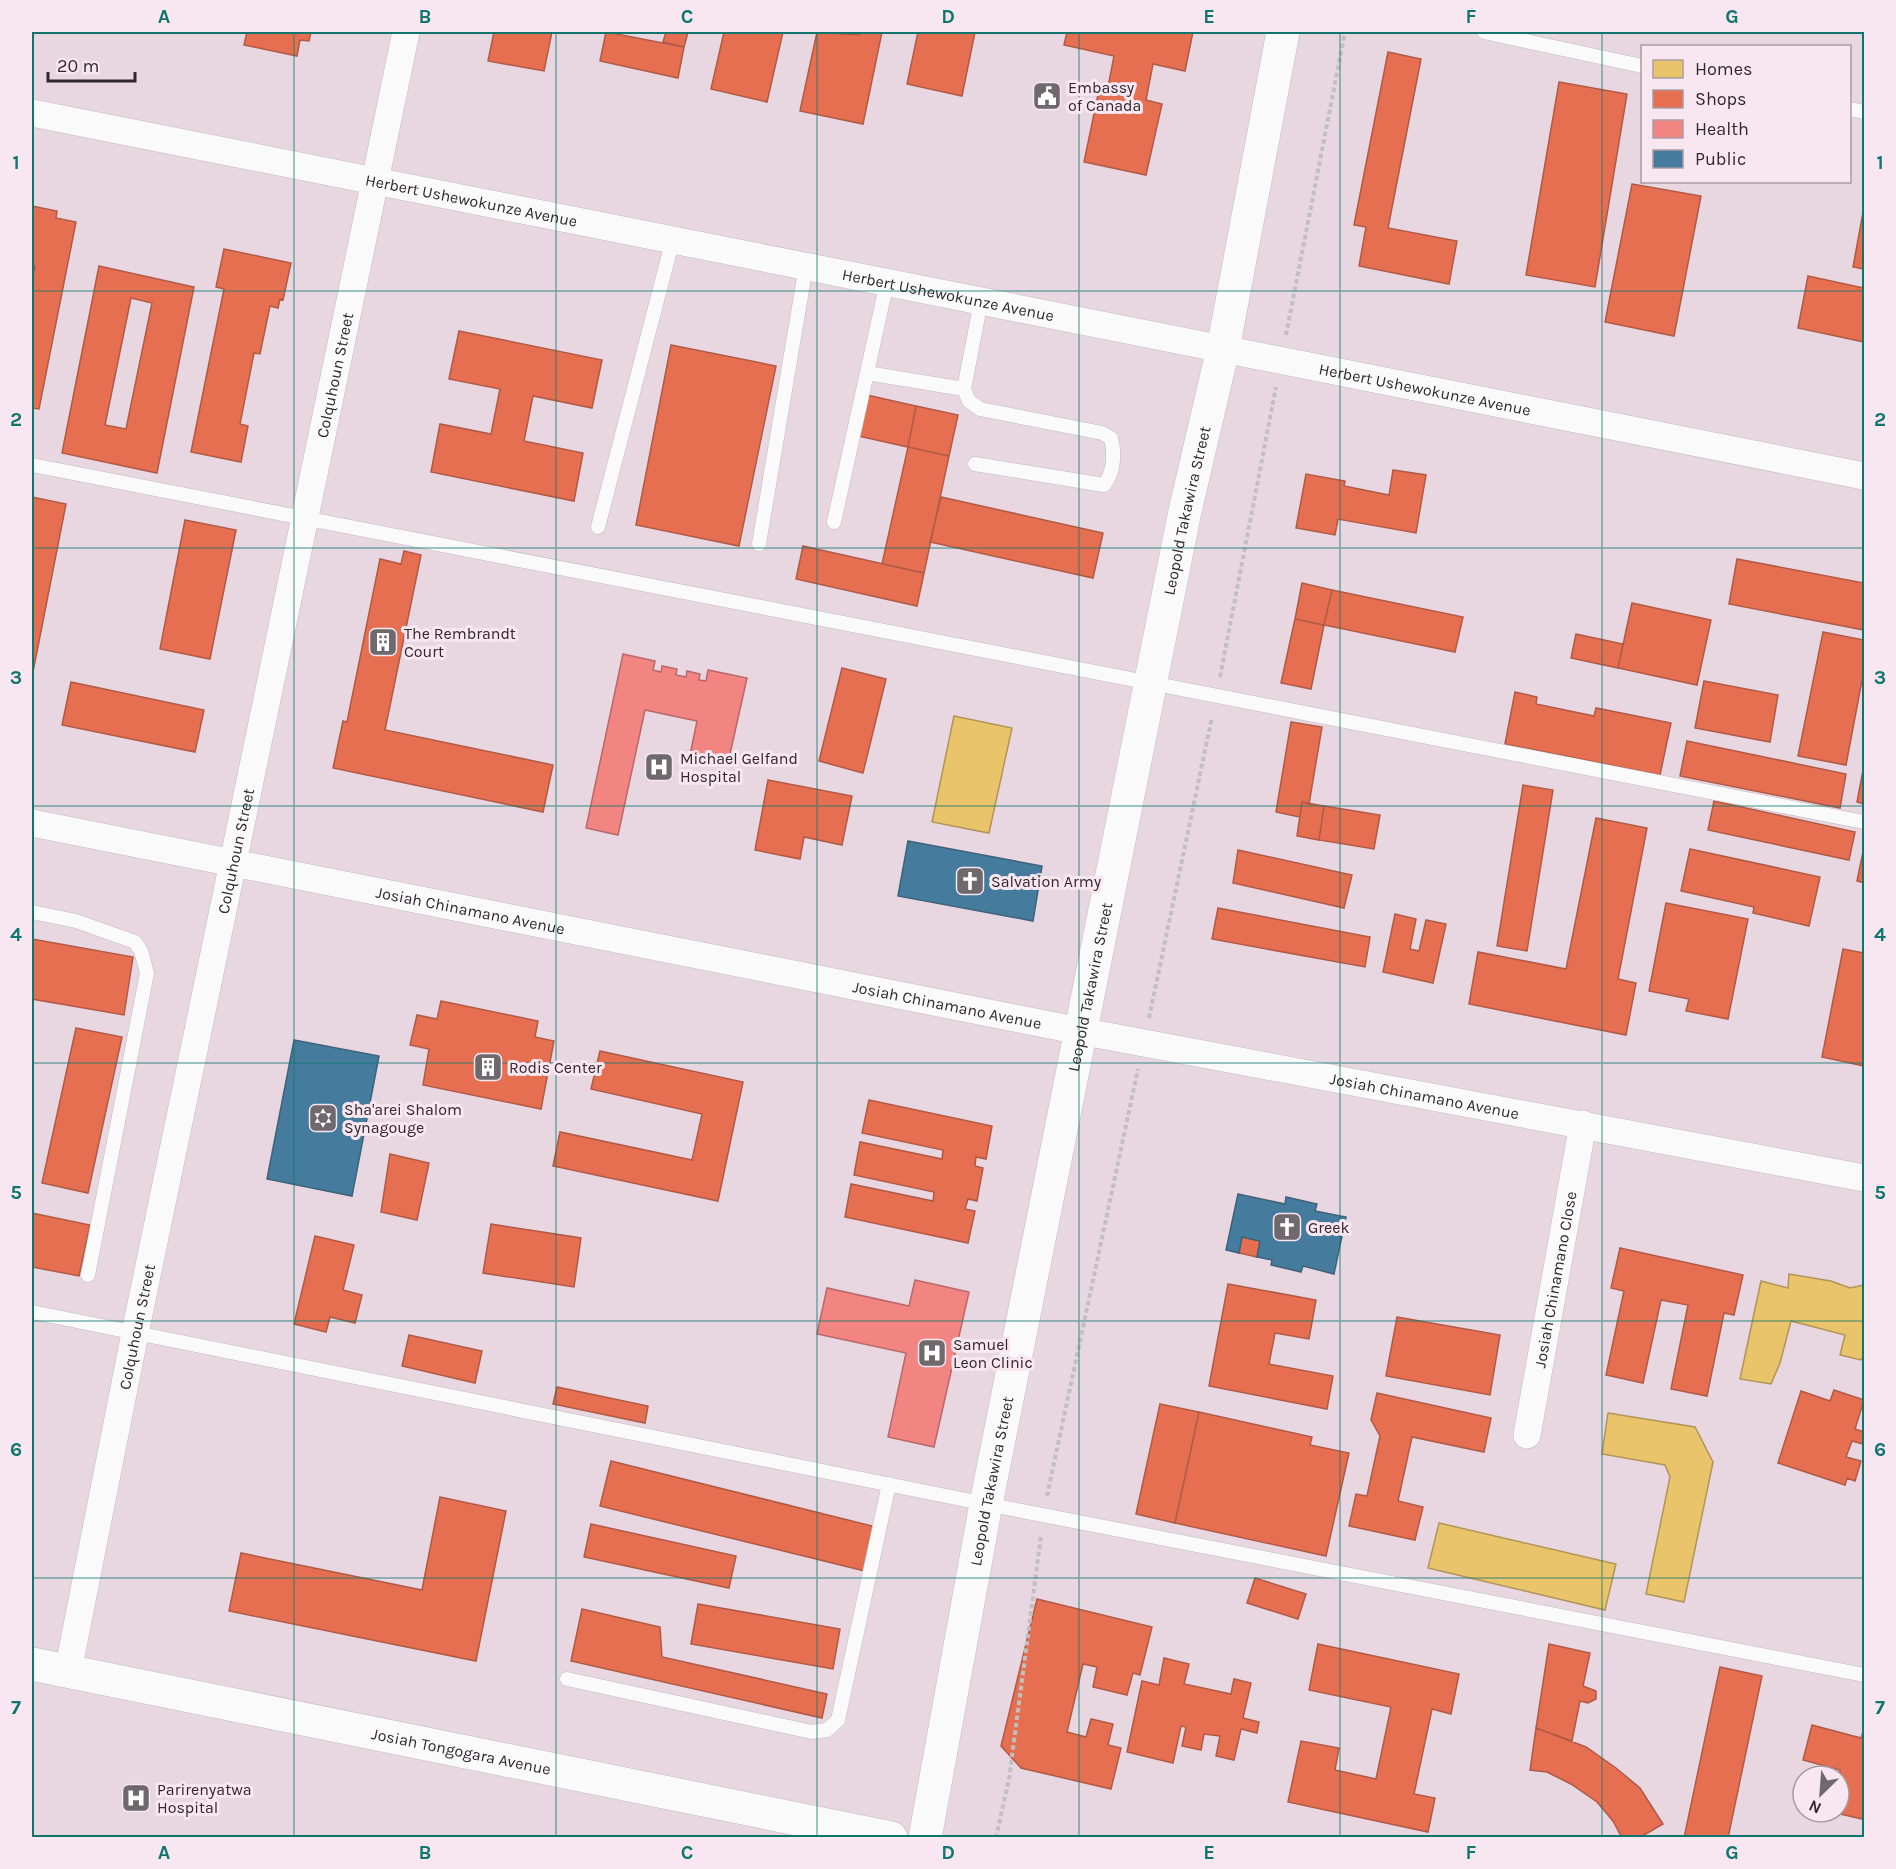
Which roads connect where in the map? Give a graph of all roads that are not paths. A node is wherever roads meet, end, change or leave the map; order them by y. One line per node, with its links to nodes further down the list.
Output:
1 (406, 32): 6 (street, Colquhoun Street)
2 (1283, 32): 11 (main road, Leopold Takawira Street)
3 (1484, 32): 4 (lane)
4 (1641, 66)
5 (32, 113): 6 (street, Herbert Ushewokunze Avenue)
6 (374, 180): 7 (street, Herbert Ushewokunze Avenue); 17 (street, Colquhoun Street)
7 (673, 240): 8 (street, Herbert Ushewokunze Avenue); 19 (lane)
8 (806, 266): 9 (street, Herbert Ushewokunze Avenue); 20 (lane)
9 (887, 282): 10 (street, Herbert Ushewokunze Avenue); 12 (lane)
10 (981, 301): 11 (street, Herbert Ushewokunze Avenue); 13 (lane)
11 (1223, 349): 16 (street, Herbert Ushewokunze Avenue); 21 (main road, Leopold Takawira Street)
12 (867, 373): 13 (lane); 18 (lane)
13 (964, 389): 14 (lane)
14 (975, 464)
15 (32, 465): 17 (lane)
16 (1864, 476)
17 (303, 519): 21 (lane); 24 (street, Colquhoun Street)
18 (834, 522)
19 (598, 527)
20 (759, 544)
21 (1151, 682): 22 (lane); 26 (main road, Leopold Takawira Street)
22 (1864, 822)
23 (32, 823): 24 (street, Josiah Chinamano Avenue)
24 (232, 861): 26 (street, Josiah Chinamano Avenue); 31 (street, Colquhoun Street)
25 (32, 912): 29 (lane)
26 (1080, 1031): 27 (street, Josiah Chinamano Avenue); 34 (main road, Leopold Takawira Street)
27 (1583, 1124): 28 (street, Josiah Chinamano Avenue); 32 (street, Josiah Chinamano Close)
28 (1864, 1178)
29 (88, 1275)
30 (32, 1312): 31 (lane)
31 (135, 1333): 33 (lane); 36 (street, Colquhoun Street)
32 (1527, 1436)
33 (889, 1484): 34 (lane); 38 (lane)
34 (986, 1504): 37 (lane); 40 (main road, Leopold Takawira Street)
35 (32, 1664): 36 (main road, Josiah Tongogara Avenue)
36 (68, 1671): 39 (main road, Josiah Tongogara Avenue)
37 (1864, 1676)
38 (567, 1679)
39 (891, 1838)
40 (925, 1838)

